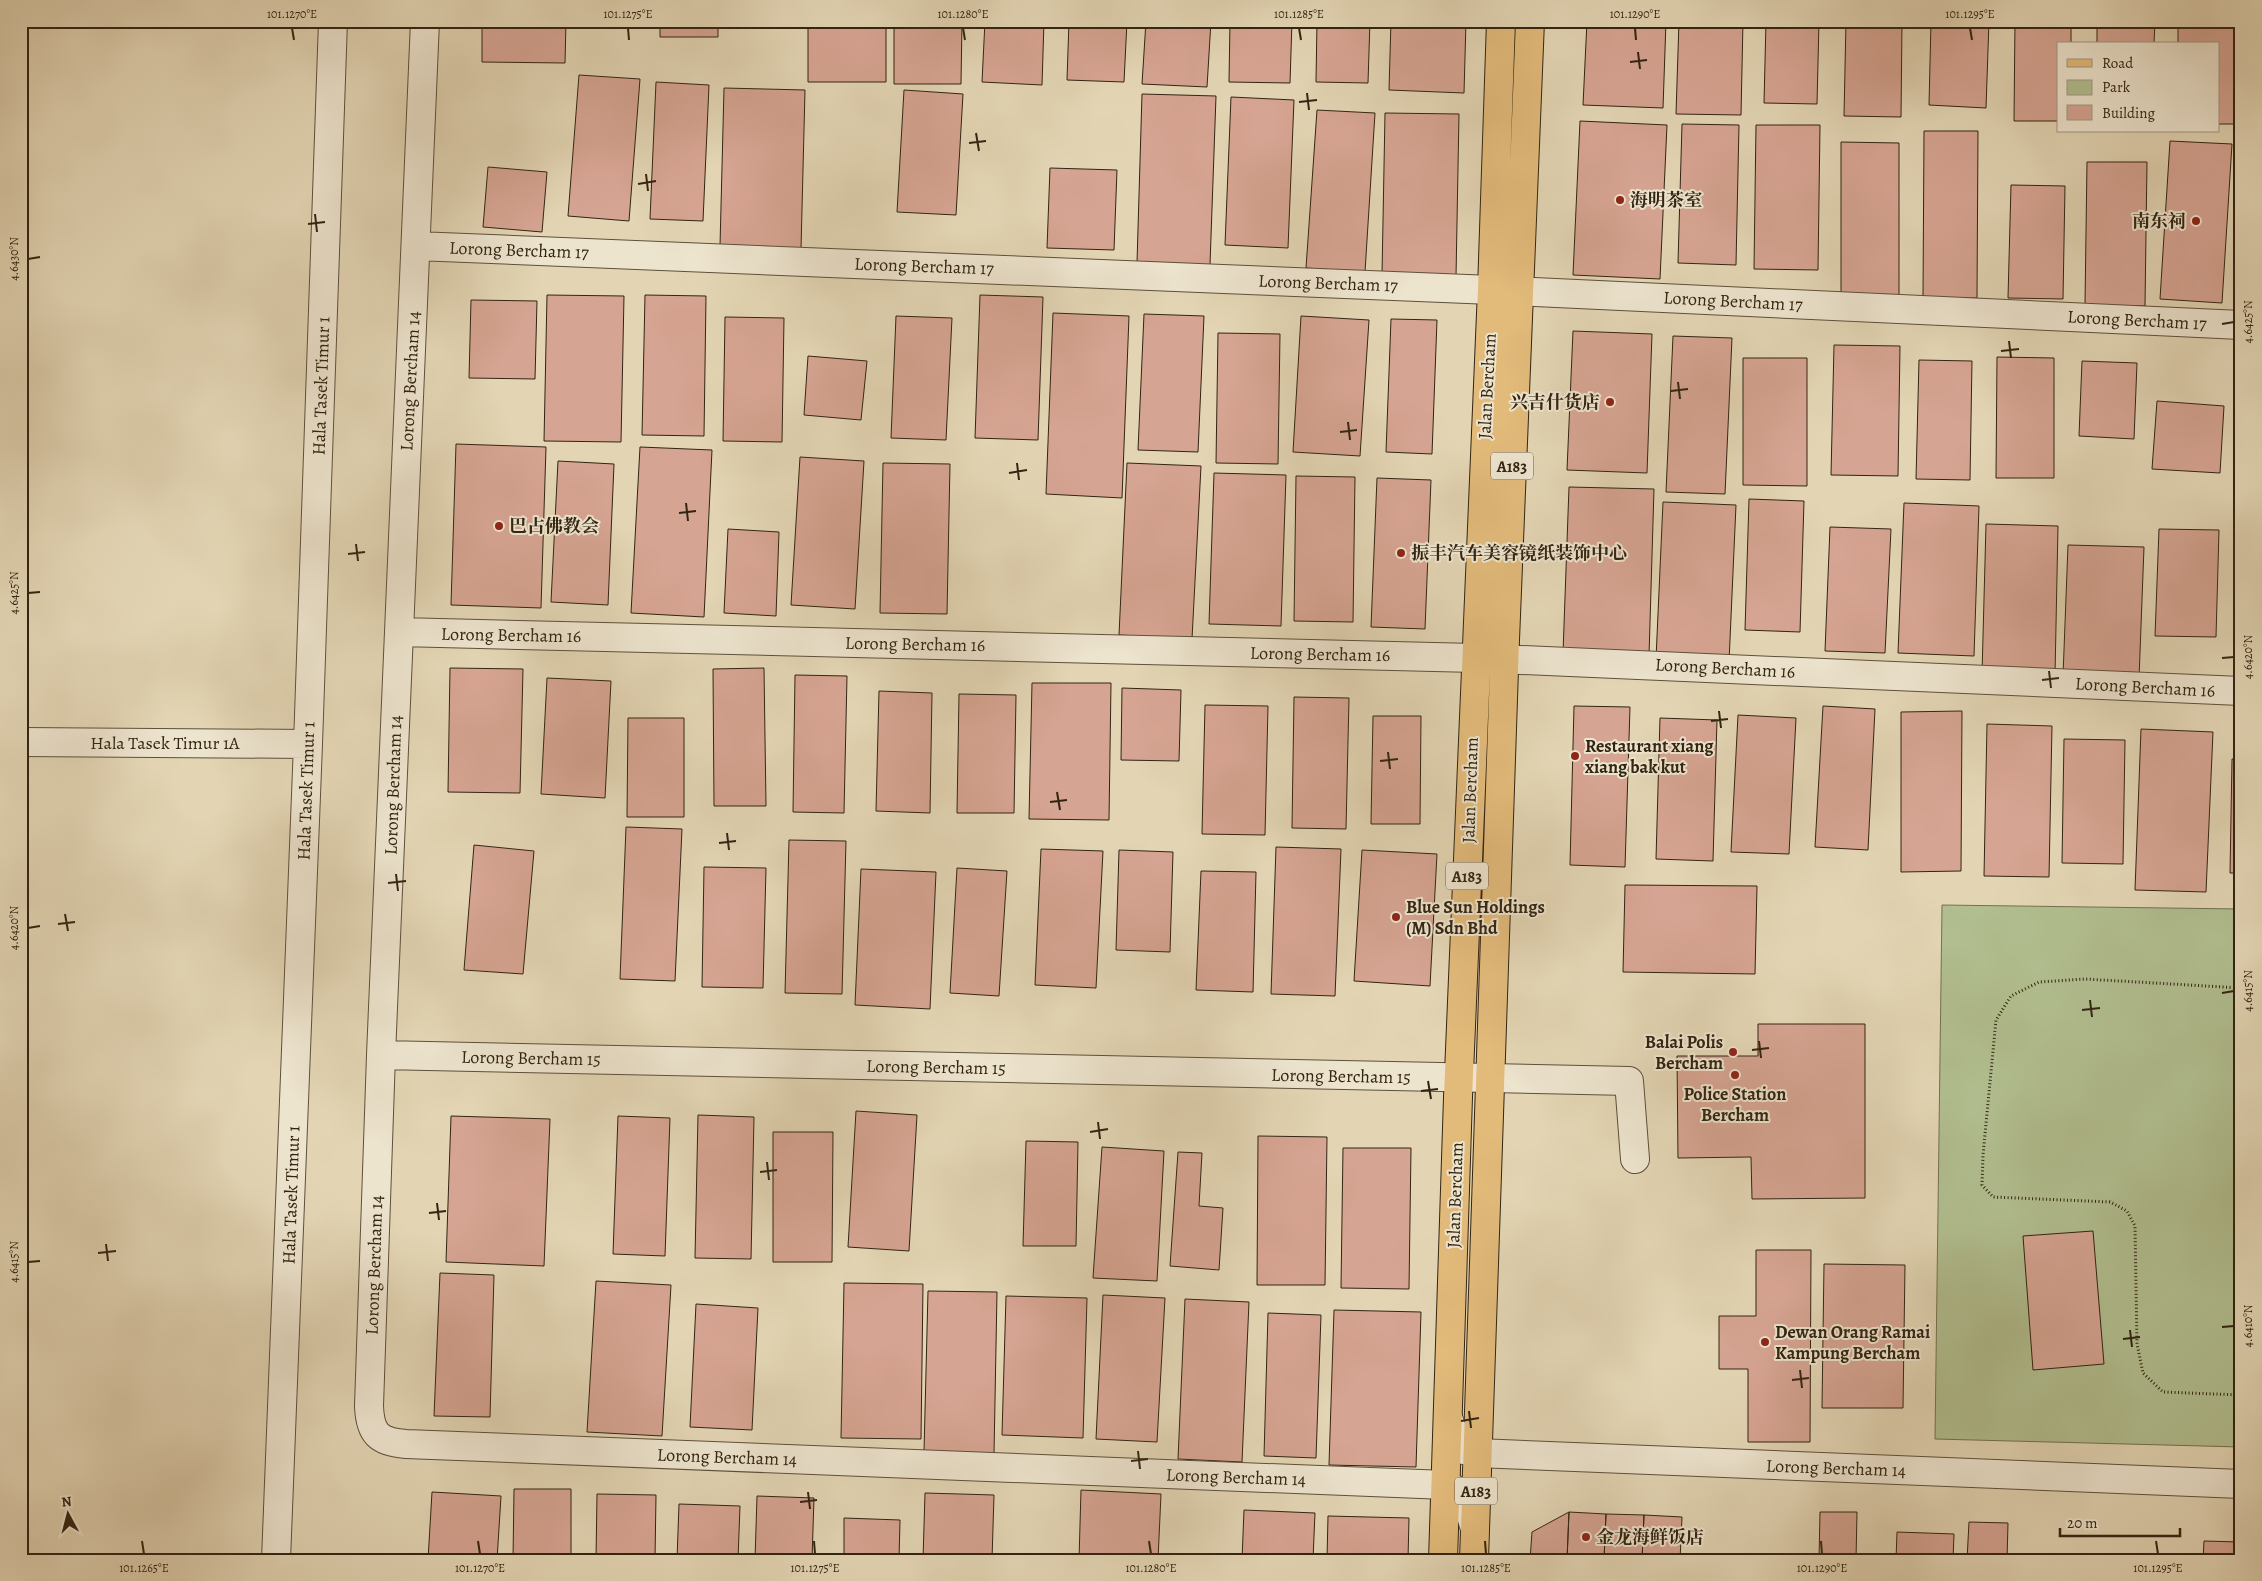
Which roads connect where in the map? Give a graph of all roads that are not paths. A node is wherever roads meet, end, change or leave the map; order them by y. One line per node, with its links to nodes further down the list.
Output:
1 (333, 21): 14 (street, Hala Tasek Timur 1)
2 (425, 21): 5 (street, Lorong Bercham 14)
3 (1501, 21): 6 (main road, Jalan Bercham / A183)
4 (1530, 21): 7 (main road, Jalan Bercham / A183)
5 (416, 246): 6 (street, Lorong Bercham 17); 9 (street, Lorong Bercham 14)
6 (1492, 290): 7 (street, Lorong Bercham 17); 10 (main road, Jalan Bercham / A183)
7 (1519, 291): 8 (street, Lorong Bercham 17); 11 (main road, Jalan Bercham / A183)
8 (2241, 325)
9 (399, 632): 10 (street, Lorong Bercham 16); 15 (street, Lorong Bercham 14)
10 (1475, 658): 11 (street, Lorong Bercham 16); 16 (main road, Jalan Bercham / A183)
11 (1505, 658): 12 (street, Lorong Bercham 16); 17 (main road, Jalan Bercham / A183)
12 (2241, 691)
13 (21, 742): 14 (street, Hala Tasek Timur 1A)
14 (308, 744): 24 (street, Hala Tasek Timur 1)
15 (381, 1055): 16 (street, Lorong Bercham 15); 22 (street, Lorong Bercham 14)
16 (1459, 1078): 17 (street, Lorong Bercham 15); 19 (main road, Jalan Bercham / A183)
17 (1490, 1079): 18 (street, Lorong Bercham 15); 20 (main road, Jalan Bercham / A183)
18 (1635, 1159)
19 (1448, 1418): 20 (street); 22 (main road, Jalan Bercham / A183)
20 (1478, 1453): 21 (street, Lorong Bercham 14); 22 (street); 23 (main road, Jalan Bercham / A183)
21 (2241, 1484)
22 (1446, 1485): 23 (street); 25 (main road, Jalan Bercham / A183)
23 (1475, 1529): 26 (main road, Jalan Bercham / A183)
24 (276, 1560)
25 (1443, 1560)
26 (1474, 1560)

